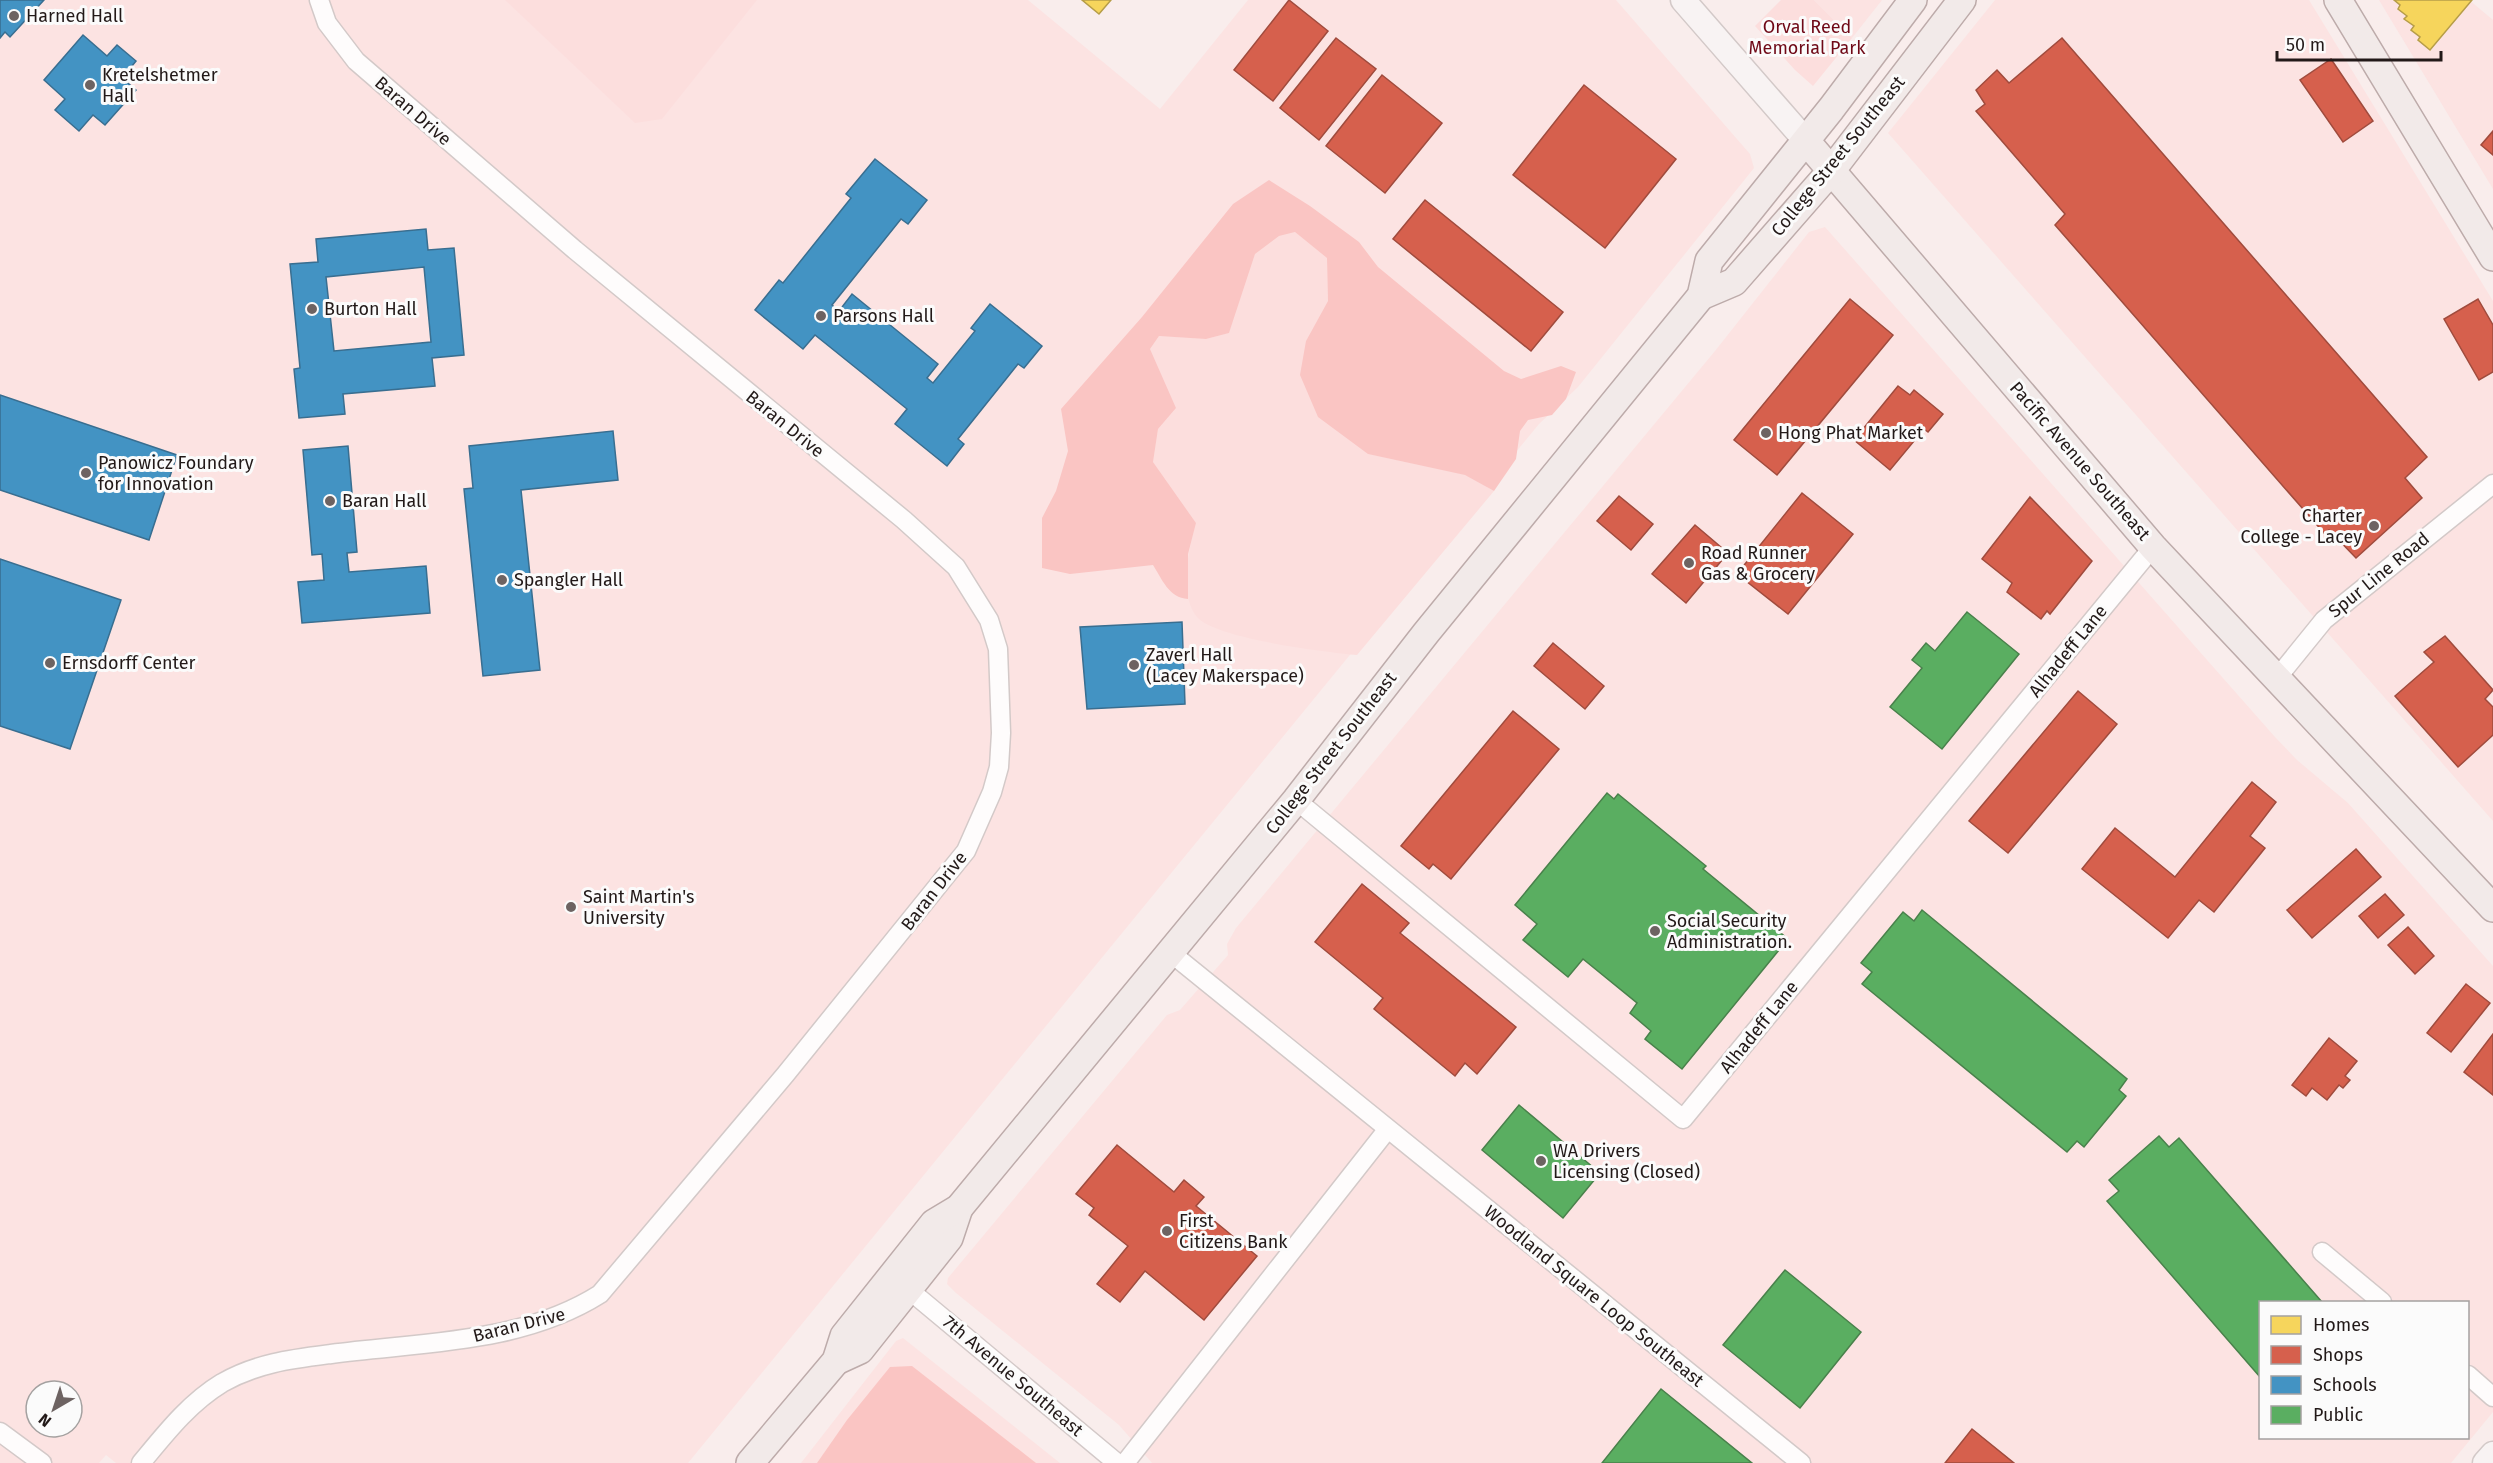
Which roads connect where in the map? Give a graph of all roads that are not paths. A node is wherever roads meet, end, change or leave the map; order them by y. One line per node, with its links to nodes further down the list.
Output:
1 (319, 0): 27 (street, Baran Drive)
2 (1683, 0): 6 (main road, Pacific Avenue Southeast)
3 (1913, 0): 6 (main road, College Street Southeast)
4 (1962, 0): 7 (main road, College Street Southeast)
5 (2338, 0): 8 (main road)
6 (1806, 141): 7 (main road, Pacific Avenue Southeast); 9 (main road, College Street Southeast)
7 (1831, 171): 9 (main road, College Street Southeast); 11 (main road, Pacific Avenue Southeast)
8 (2493, 257)
9 (1701, 296): 13 (main road, College Street Southeast)
10 (2493, 484): 12 (street, Spur Line Road)
11 (2153, 547): 12 (main road, Pacific Avenue Southeast); 13 (street, Alhadeff Lane)
12 (2277, 678): 14 (main road, Pacific Avenue Southeast)
13 (1296, 800): 15 (main road, College Street Southeast)
14 (2493, 908)
15 (1171, 953): 16 (street, Woodland Square Loop Southeast); 17 (main road, College Street Southeast)
16 (1387, 1130): 30 (street); 31 (street, Woodland Square Loop Southeast)
17 (959, 1208): 19 (main road, College Street Southeast); 21 (main road, College Street Southeast)
18 (2322, 1252): 20 (street)
19 (908, 1289): 21 (main road, College Street Southeast); 29 (street, 7th Avenue Southeast)
20 (2381, 1301)
21 (836, 1361): 28 (main road, College Street Southeast)
22 (2469, 1376): 23 (street)
23 (2493, 1397)
24 (0, 1432): 26 (street)
25 (2493, 1454): 32 (main road)
26 (42, 1463)
27 (141, 1463)
28 (750, 1463)
29 (1117, 1463)
30 (1125, 1463)
31 (1801, 1463)
32 (2485, 1463)

